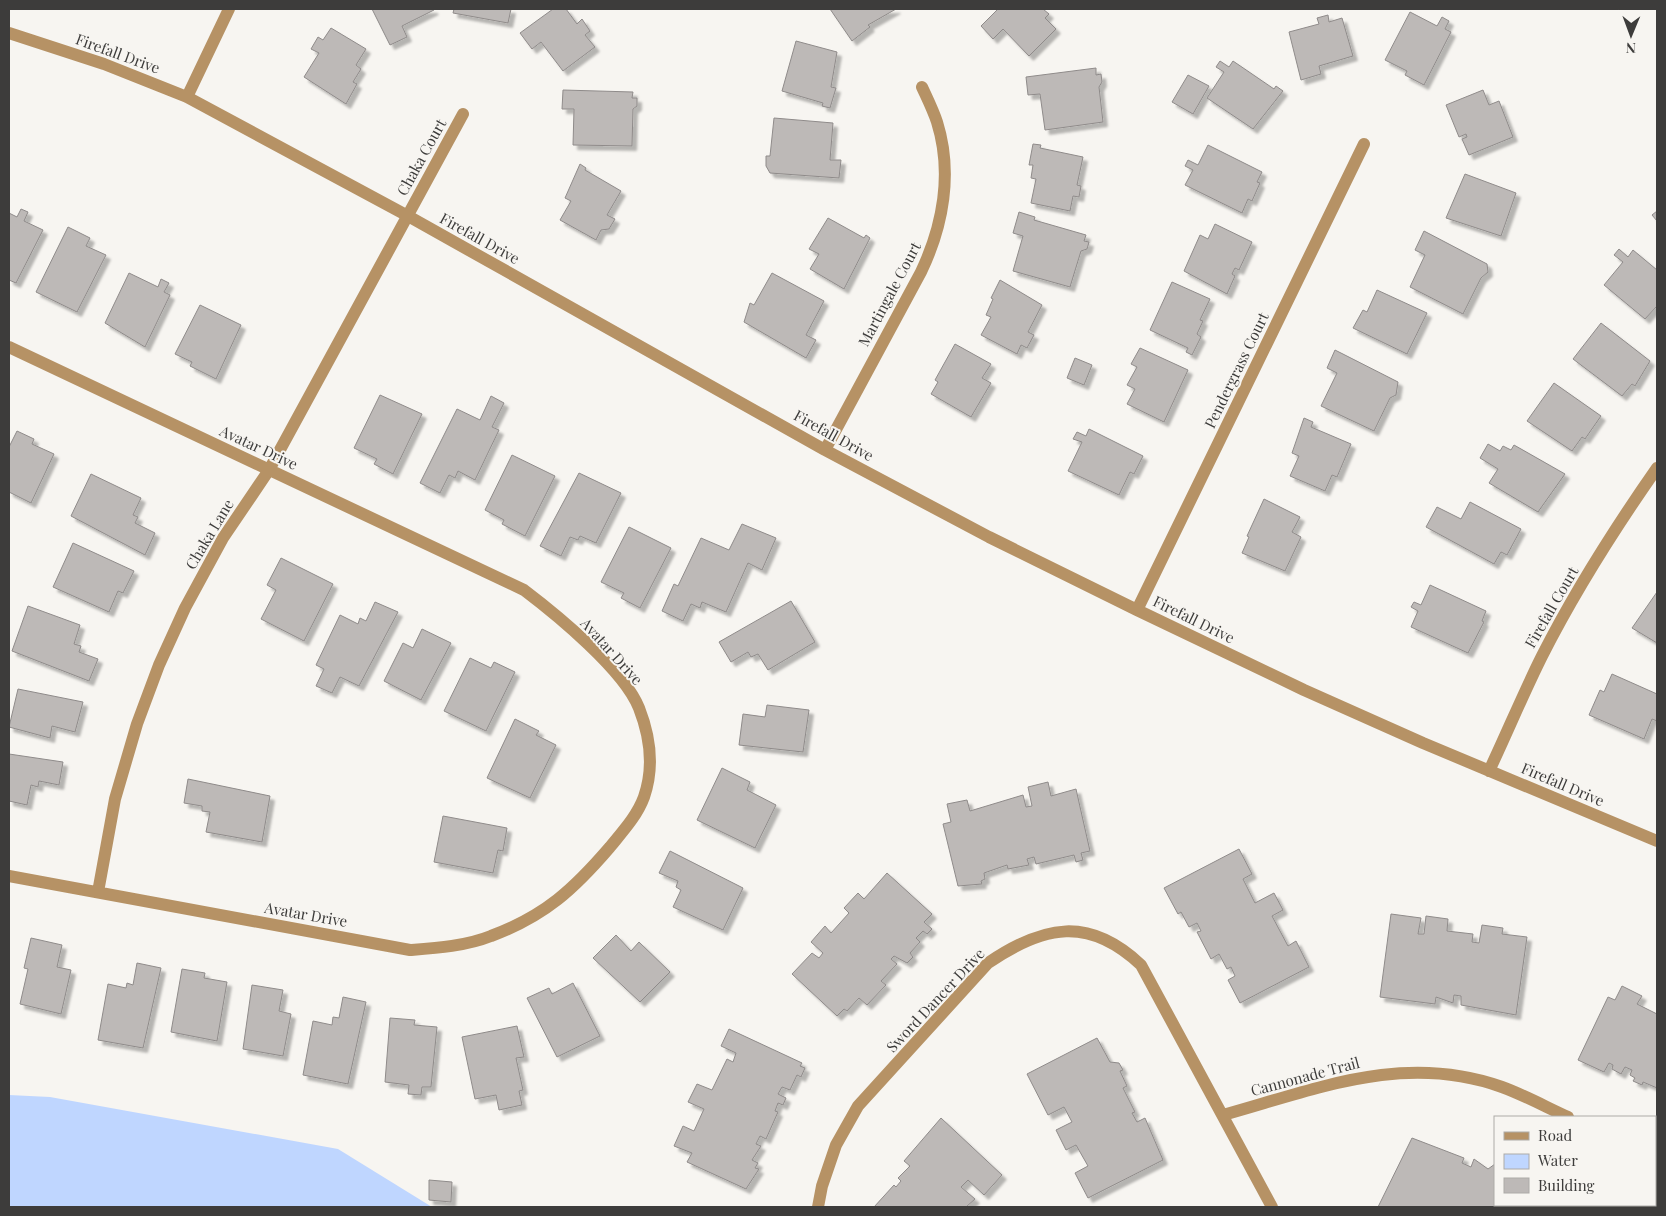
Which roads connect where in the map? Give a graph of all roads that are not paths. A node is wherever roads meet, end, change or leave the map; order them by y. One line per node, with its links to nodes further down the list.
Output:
1 (228, 9): 4 (street)
2 (9, 33): 4 (street, Firefall Drive)
3 (922, 87): 9 (street, Martingale Court)
4 (187, 96): 7 (street, Firefall Drive)
5 (463, 114): 7 (street, Chaka Court)
6 (1364, 144): 12 (street, Pendergrass Court)
7 (408, 216): 9 (street, Firefall Drive); 11 (street, Chaka Lane)
8 (9, 347): 11 (street, Avatar Drive)
9 (825, 450): 12 (street, Firefall Drive)
10 (1657, 468): 13 (street, Firefall Court)
11 (269, 470): 16 (street, Chaka Lane); 16 (street, Avatar Drive)
12 (1137, 610): 13 (street, Firefall Drive)
13 (1489, 771): 14 (street, Firefall Drive)
14 (1657, 841)
15 (9, 876): 16 (street, Avatar Drive)
16 (98, 892)
17 (1223, 1115): 18 (street, Cannonade Trail); 19 (street, Sword Dancer Drive); 20 (street, Sword Dancer Drive)
18 (1566, 1116)
19 (818, 1207)
20 (1272, 1207)

